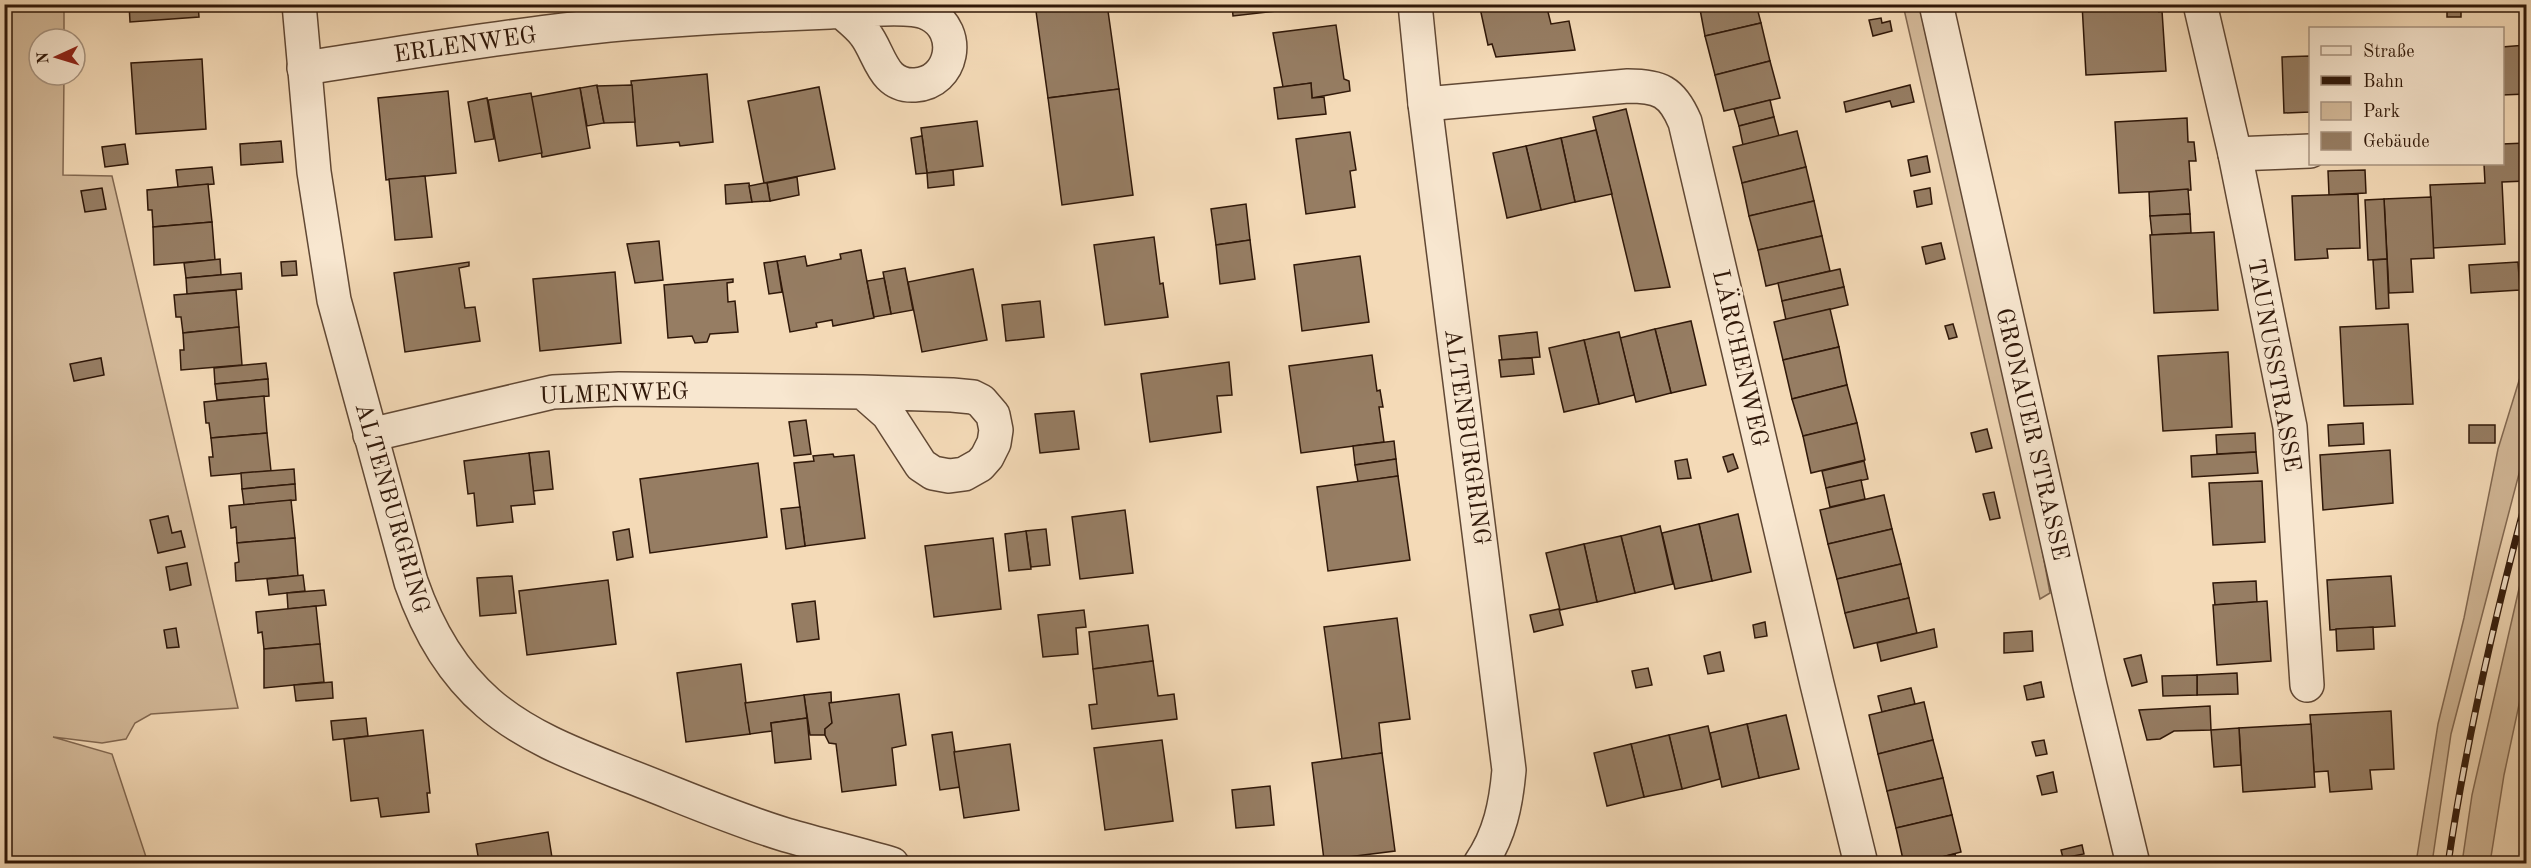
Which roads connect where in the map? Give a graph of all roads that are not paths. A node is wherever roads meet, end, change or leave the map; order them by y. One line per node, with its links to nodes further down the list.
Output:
1 (299, 4): 6 (street, ALTENBURGRING)
2 (1416, 4): 7 (street, ALTENBURGRING)
3 (1936, 4): 16 (street, GRONAUER STRASSE)
4 (2200, 4): 9 (street, TAUNUSSTRASSE)
5 (842, 12): 6 (street, ERLENWEG)
6 (303, 68): 11 (street, ALTENBURGRING)
7 (1425, 104): 13 (street, ALTENBURGRING); 15 (street, LÄRCHENWEG)
8 (2309, 151): 9 (street)
9 (2235, 154): 12 (street, TAUNUSSTRASSE)
10 (863, 392): 11 (street, ULMENWEG)
11 (370, 435): 14 (street, ALTENBURGRING)
12 (2307, 685)
13 (1484, 861)
14 (892, 864)
15 (1861, 864)
16 (2133, 864)

